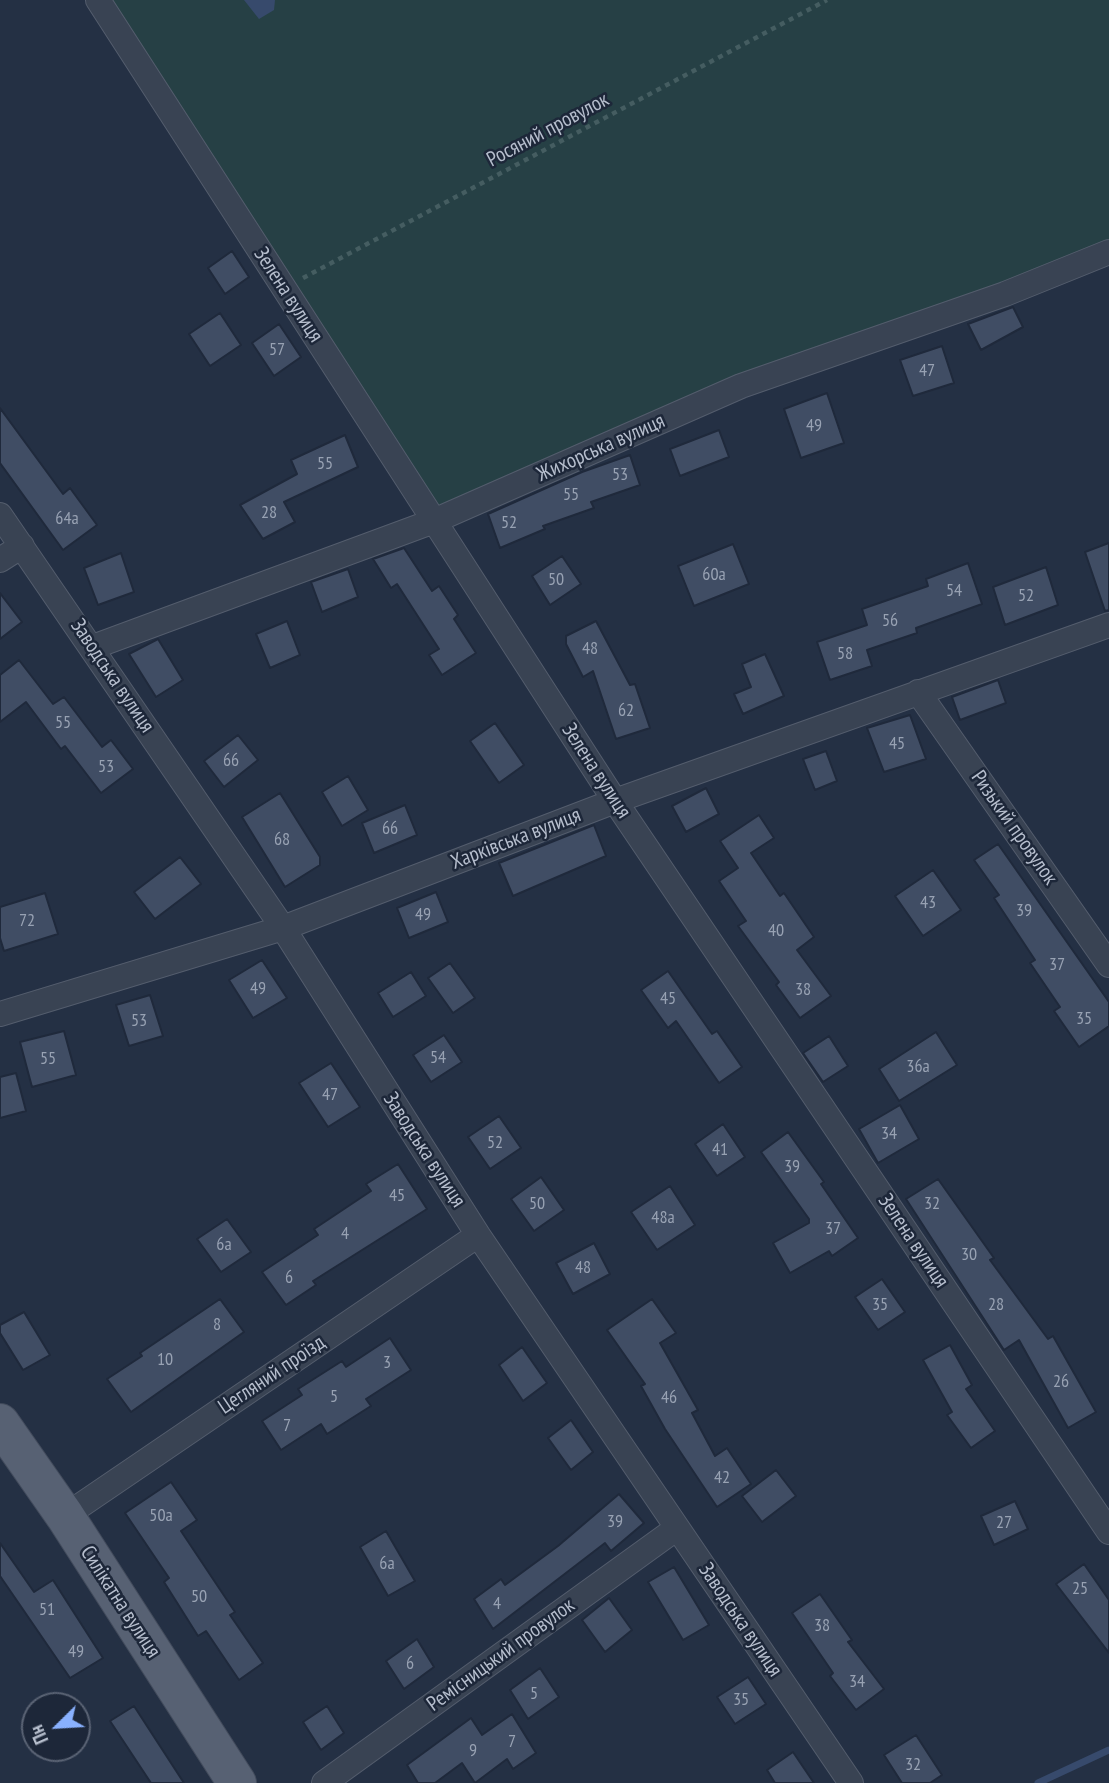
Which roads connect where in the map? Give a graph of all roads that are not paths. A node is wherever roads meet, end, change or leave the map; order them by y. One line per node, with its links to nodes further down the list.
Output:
1 (98, 0): 4 (street, Зелена вулиця)
2 (1109, 253): 4 (street, Жихорська вулиця)
3 (0, 515): 5 (street, Заводська вулиця)
4 (434, 521): 8 (street, Жихорська вулиця); 10 (street, Зелена вулиця)
5 (22, 546): 6 (street); 8 (street, Заводська вулиця)
6 (0, 559)
7 (1109, 625): 9 (street, Харківська вулиця)
8 (93, 647): 11 (street, Заводська вулиця)
9 (918, 692): 10 (street, Харківська вулиця); 12 (street, Ризький провулок)
10 (615, 801): 11 (street, Харківська вулиця); 18 (street, Зелена вулиця)
11 (283, 928): 13 (street, Харківська вулиця); 14 (street, Заводська вулиця)
12 (1109, 965)
13 (0, 1014)
14 (478, 1235): 16 (street, Цегляний проїзд); 17 (street, Заводська вулиця)
15 (0, 1423): 16 (main road, Силікатна вулиця)
16 (65, 1516): 19 (main road, Силікатна вулиця)
17 (677, 1528): 20 (street, Ремісницький провулок); 21 (street, Заводська вулиця)
18 (1109, 1532)
19 (237, 1783)
20 (324, 1783)
21 (850, 1783)

